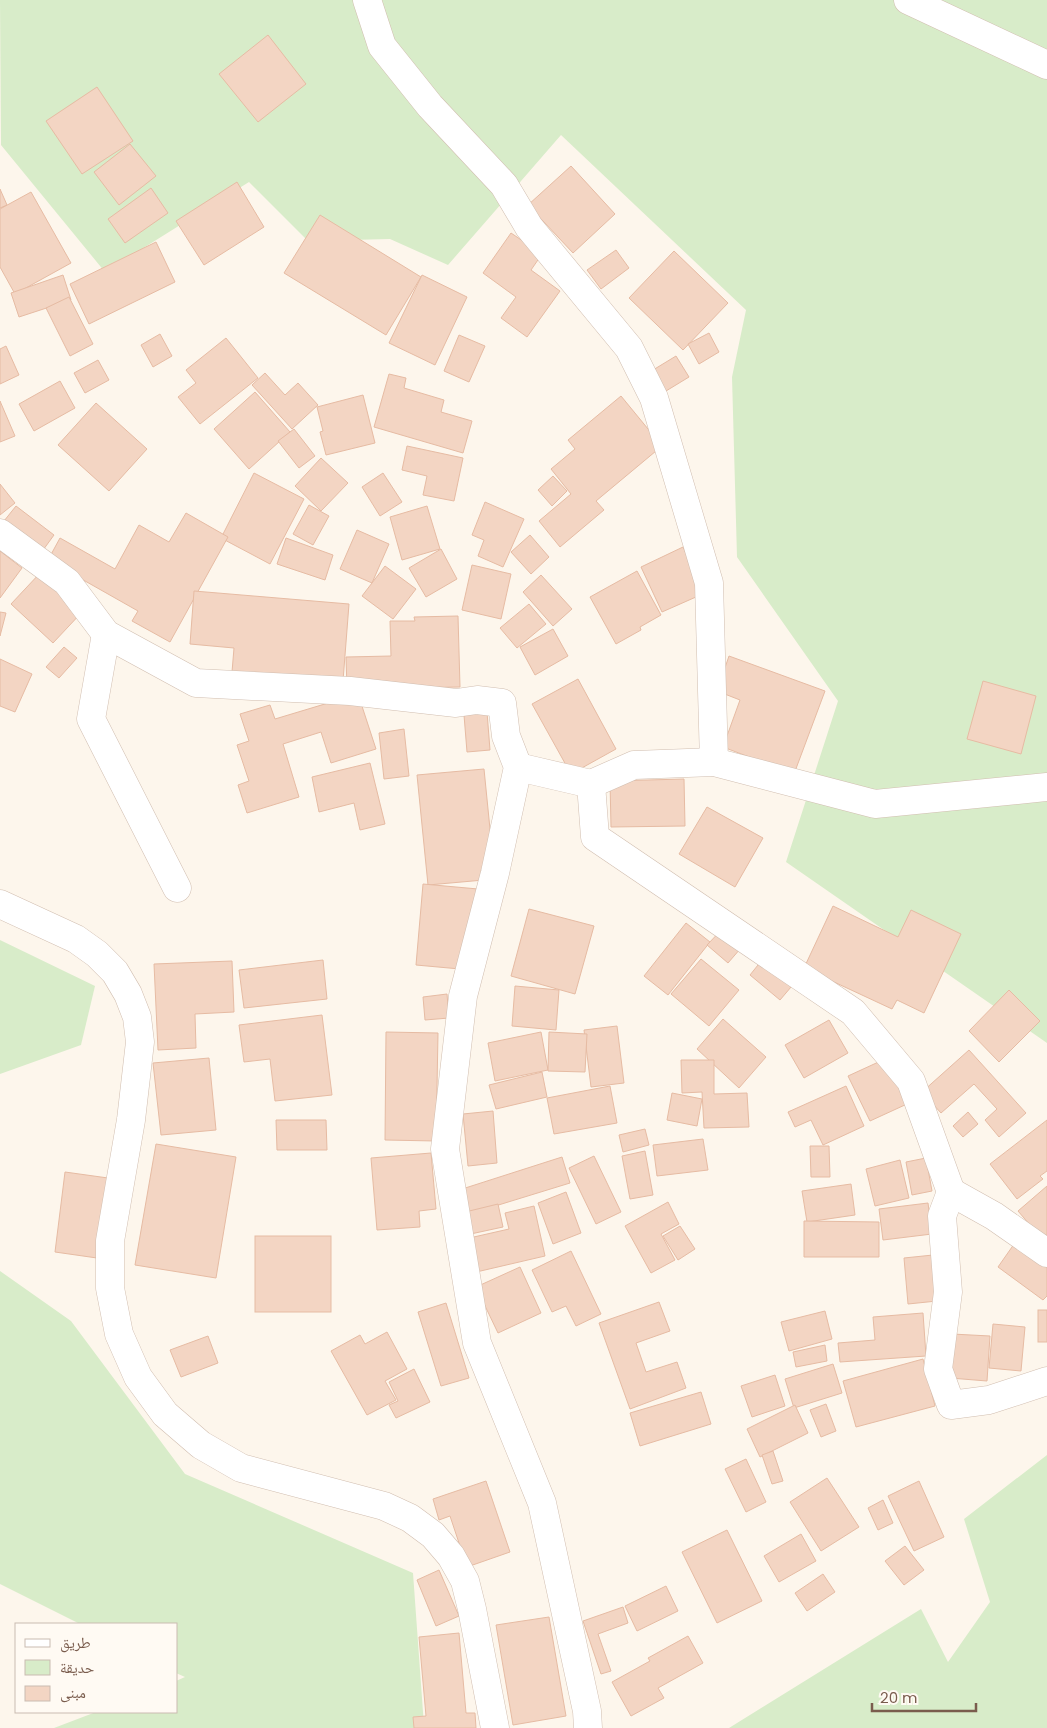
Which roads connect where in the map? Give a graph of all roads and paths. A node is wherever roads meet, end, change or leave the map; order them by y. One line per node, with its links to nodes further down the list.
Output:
1 (367, 0): 6 (street)
2 (908, 0): 3 (street)
3 (1047, 66)
4 (0, 533): 5 (street)
5 (106, 634): 7 (street); 10 (street)
6 (714, 762): 8 (street); 9 (street)
7 (518, 767): 8 (street); 16 (street)
8 (591, 784): 12 (street)
9 (1047, 787)
10 (177, 888)
11 (0, 904): 15 (street)
12 (950, 1192): 13 (street); 14 (street)
13 (1047, 1253)
14 (1047, 1381)
15 (496, 1728)
16 (588, 1728)

